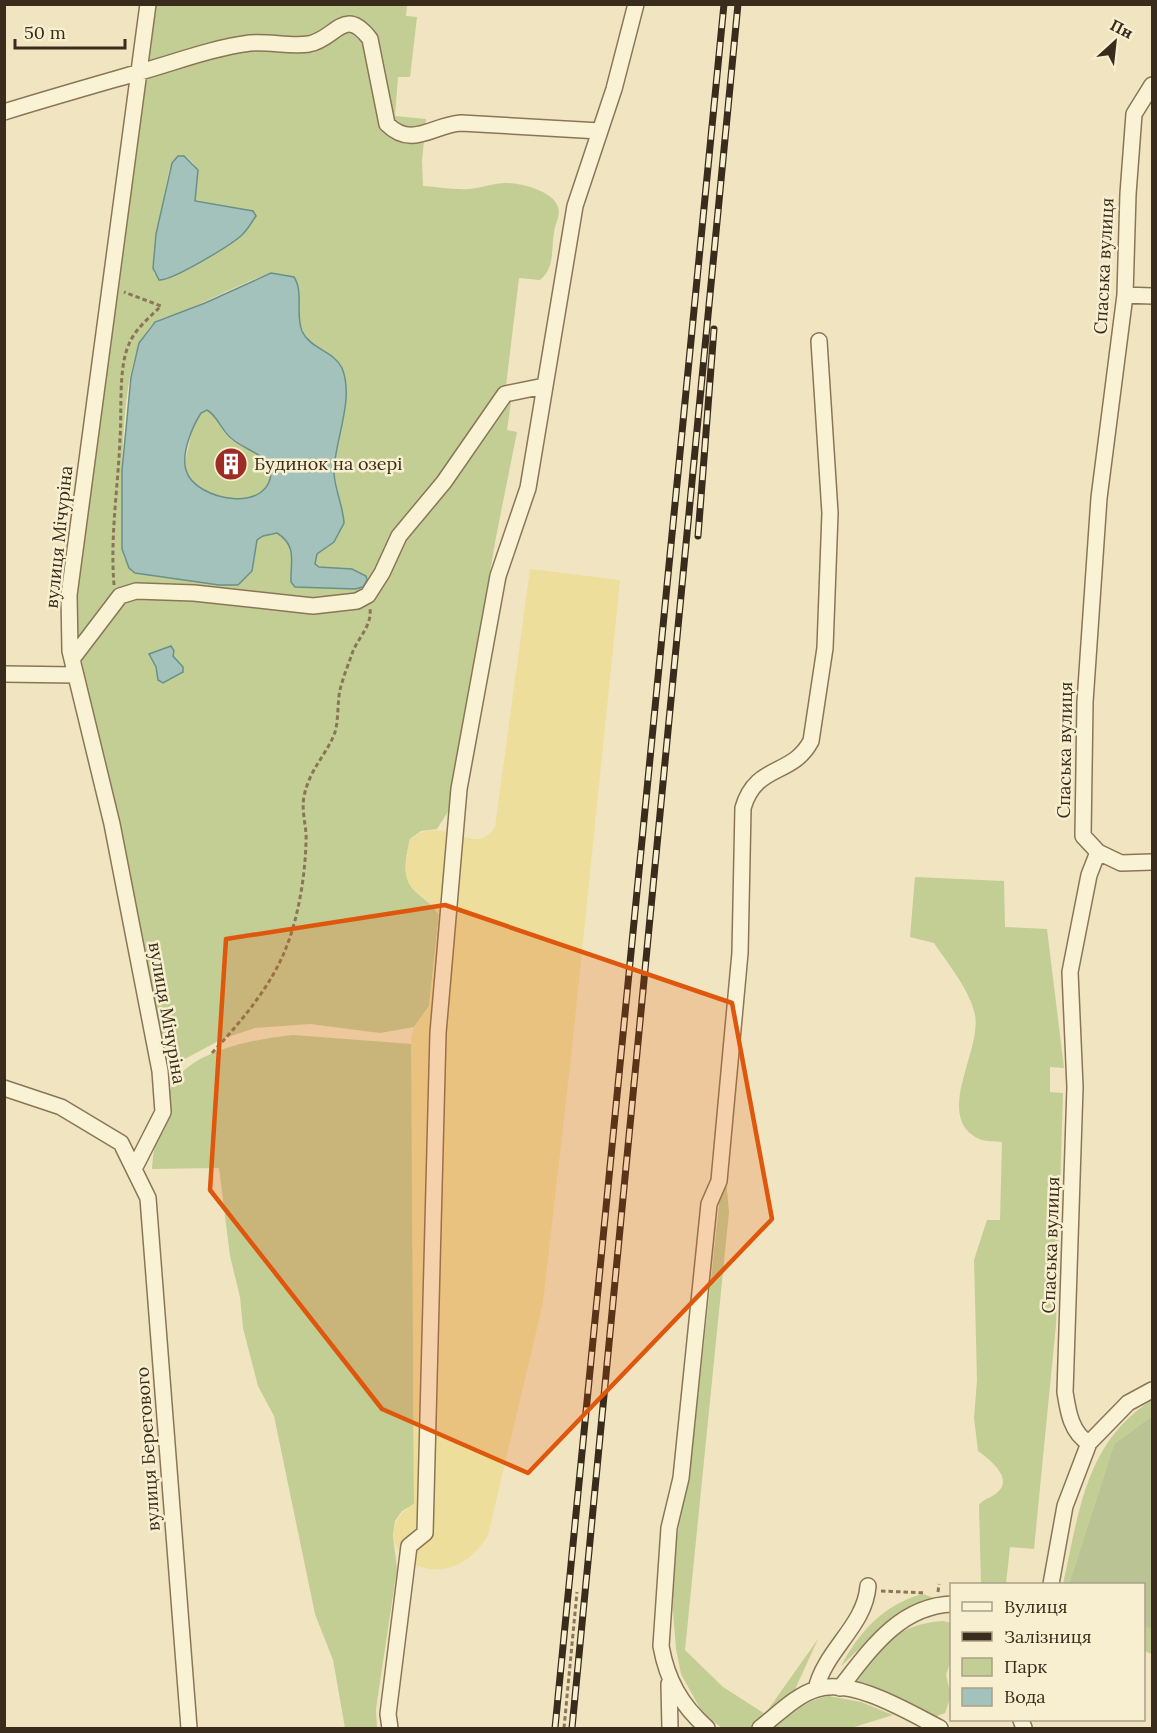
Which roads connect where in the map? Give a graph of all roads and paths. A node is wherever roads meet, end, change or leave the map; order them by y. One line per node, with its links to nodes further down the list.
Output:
1 (148, 4): 3 (street, вулиця Мічуріна)
2 (636, 4): 6 (street)
3 (140, 72): 5 (street); 6 (street); 7 (street, вулиця Мічуріна)
4 (1152, 85): 8 (street, Спаська вулиця)
5 (4, 112)
6 (600, 132): 11 (street)
7 (110, 283): 13 (path); 14 (street, вулиця Мічуріна)
8 (1125, 295): 9 (street); 17 (street, Спаська вулиця)
9 (1152, 296)
10 (819, 341): 30 (street)
11 (544, 386): 12 (street); 34 (street)
12 (368, 595): 13 (street); 19 (path)
13 (113, 605): 14 (street)
14 (72, 659): 16 (street, вулиця Мічуріна)
15 (4, 674): 16 (street)
16 (76, 675): 21 (street, вулиця Мічуріна)
17 (1098, 852): 18 (street); 23 (street, Спаська вулиця)
18 (1152, 862)
19 (212, 1053)
20 (4, 1088): 21 (street, вулиця Берегового)
21 (134, 1169): 33 (street, вулиця Берегового)
22 (1152, 1390): 23 (street)
23 (1089, 1443): 24 (street)
24 (1051, 1583)
25 (939, 1584): 27 (path)
26 (868, 1586): 32 (street)
27 (891, 1591)
28 (577, 1592): 35 (path)
29 (950, 1604): 31 (street)
30 (669, 1679): 36 (street); 37 (street)
31 (840, 1688): 32 (street); 39 (street)
32 (816, 1689): 38 (street)
33 (189, 1728)
34 (390, 1728)
35 (564, 1728)
36 (670, 1728)
37 (707, 1728)
38 (760, 1728)
39 (937, 1728)

